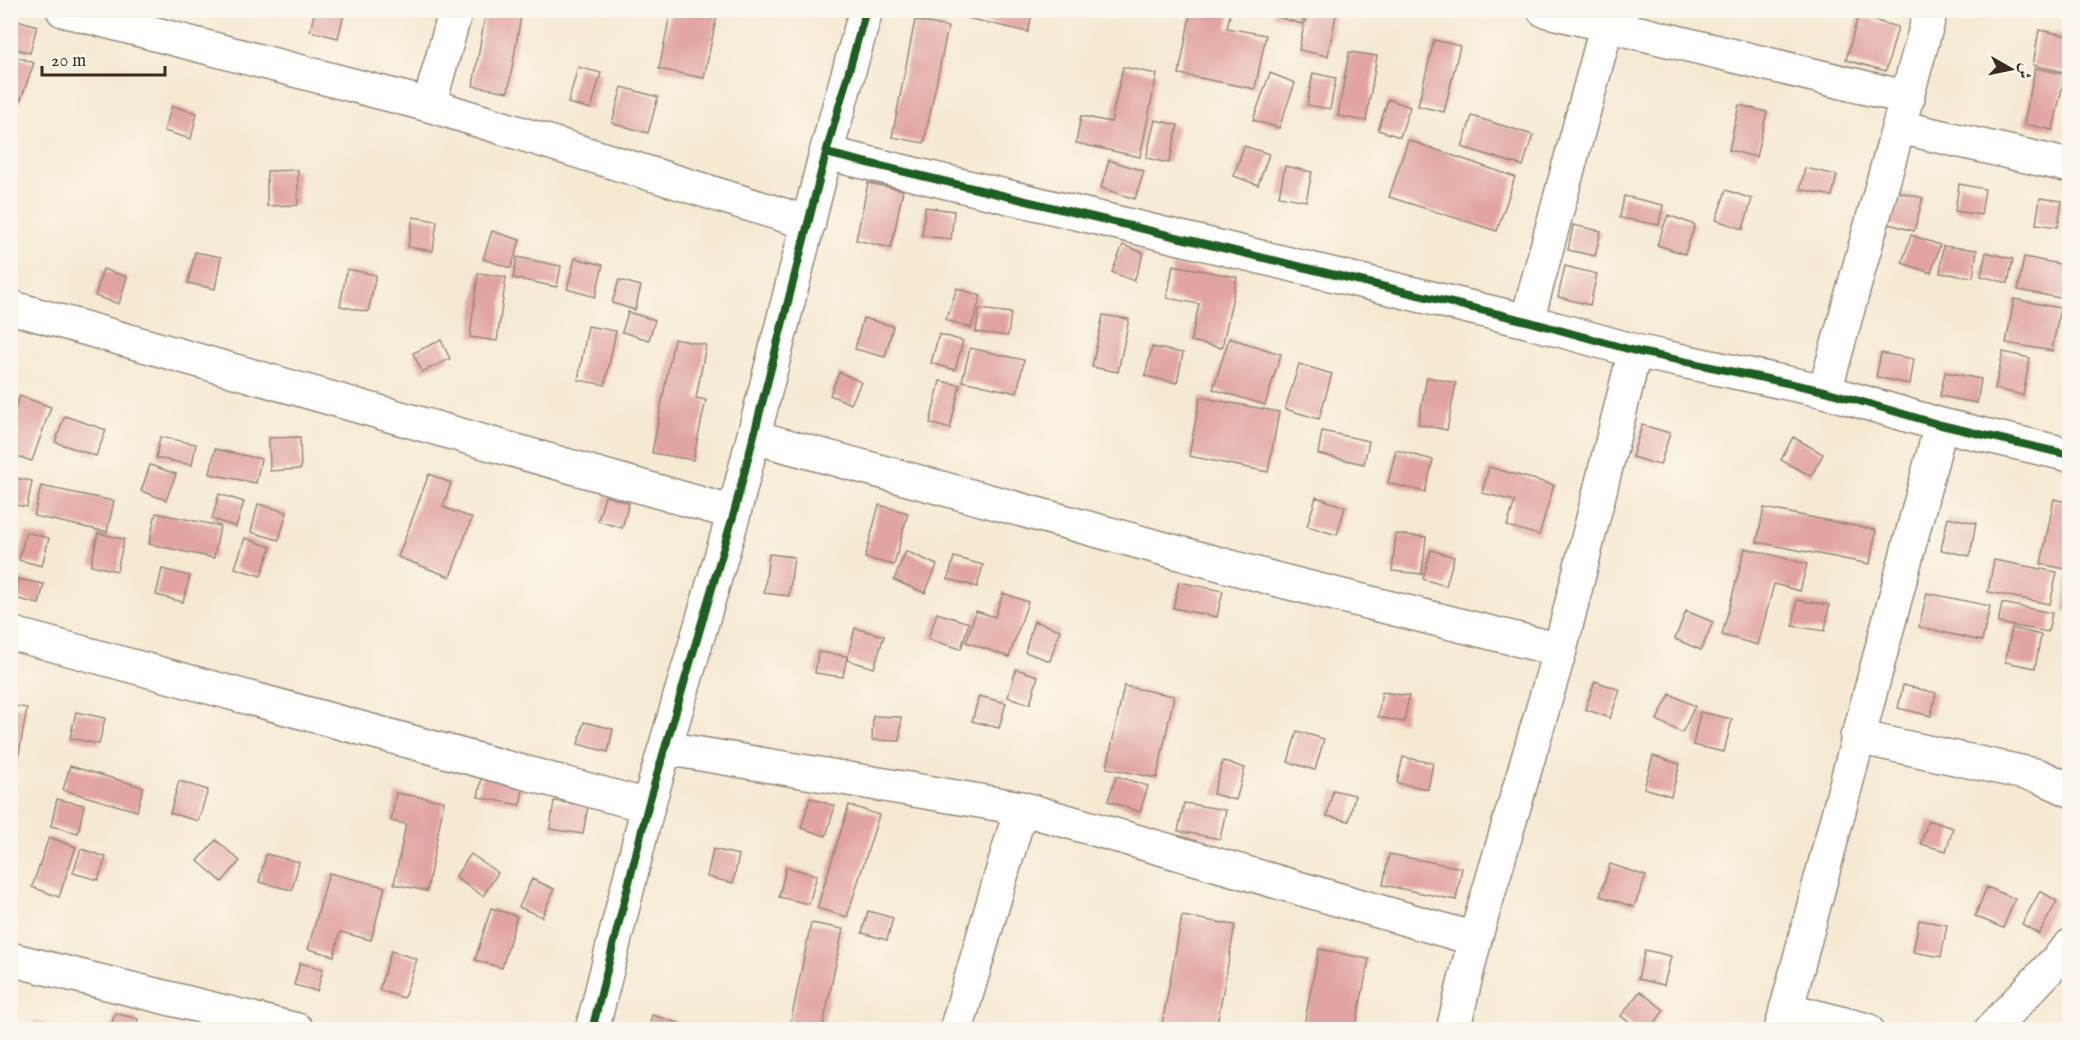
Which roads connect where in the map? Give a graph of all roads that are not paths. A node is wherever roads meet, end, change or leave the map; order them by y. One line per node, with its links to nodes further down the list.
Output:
1 (63, 10): 7 (street)
2 (456, 10): 7 (street)
3 (866, 10): 9 (street)
4 (1544, 10): 6 (street)
5 (1930, 10): 8 (street)
6 (1610, 18): 8 (street); 13 (street)
7 (429, 105): 11 (street)
8 (1903, 112): 10 (street); 15 (street)
9 (826, 153): 11 (street); 13 (street)
10 (2070, 166)
11 (809, 223): 17 (street)
12 (10, 307): 19 (street)
13 (1527, 321): 14 (street)
14 (1635, 351): 15 (street); 21 (street)
15 (1825, 391): 16 (street)
16 (1941, 425): 18 (street); 22 (street)
17 (754, 437): 19 (street); 21 (street)
18 (2070, 456)
19 (734, 513): 23 (street)
20 (10, 633): 25 (street)
21 (1560, 650): 27 (street)
22 (1857, 737): 24 (street); 30 (street)
23 (665, 748): 25 (street); 26 (street)
24 (2070, 790)
25 (648, 806): 32 (street)
26 (1021, 808): 27 (street); 33 (street)
27 (1475, 939): 34 (street)
28 (2070, 946): 36 (street)
29 (10, 959): 31 (street)
30 (1783, 1019): 35 (street)
31 (297, 1029)
32 (592, 1029)
33 (956, 1029)
34 (1453, 1029)
35 (1867, 1029)
36 (1991, 1029)

